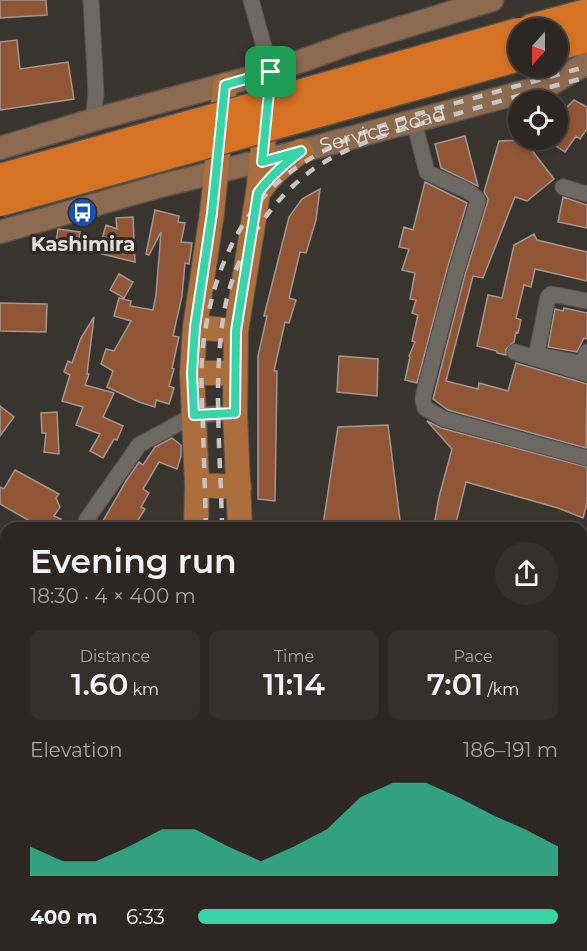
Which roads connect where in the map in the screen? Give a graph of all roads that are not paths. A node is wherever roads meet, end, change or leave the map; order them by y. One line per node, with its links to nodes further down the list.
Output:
1 (91, 0): 15 (street)
2 (251, 0): 11 (street)
3 (492, 0): 11 (main road)
4 (587, 13): 5 (highway)
5 (568, 18)
6 (508, 35): 21 (highway, bridge)
7 (587, 38): 8 (highway)
8 (568, 43)
9 (508, 60): 25 (highway, bridge)
10 (587, 63): 14 (main road, Service Road)
11 (271, 72): 13 (main road); 19 (main road)
12 (587, 77): 14 (street)
13 (225, 85): 15 (main road); 20 (main road)
14 (549, 86): 16 (main road, Service Road)
15 (93, 120): 17 (main road)
16 (414, 122): 18 (main road, Service Road); 37 (street)
17 (0, 148)
18 (301, 151): 19 (main road, Service Road); 23 (main road)
19 (262, 162): 20 (main road, Service Road); 23 (main road)
20 (217, 173): 26 (main road, Service Road); 28 (main road)
21 (0, 177)
22 (563, 187): 24 (street)
23 (258, 193): 29 (main road)
24 (587, 194)
25 (0, 202)
26 (0, 232)
27 (587, 301): 31 (street)
28 (195, 327): 29 (main road); 32 (main road)
29 (236, 331): 33 (main road)
30 (514, 352): 34 (street)
31 (587, 352)
32 (192, 373): 33 (main road); 36 (main road)
33 (235, 373): 35 (main road)
34 (587, 374)
35 (235, 413): 36 (street); 39 (main road)
36 (194, 415): 38 (main road); 40 (street)
37 (587, 458)
38 (197, 485): 39 (main road); 41 (main road)
39 (239, 487): 42 (main road)
40 (86, 522)
41 (196, 522)
42 (240, 522)

